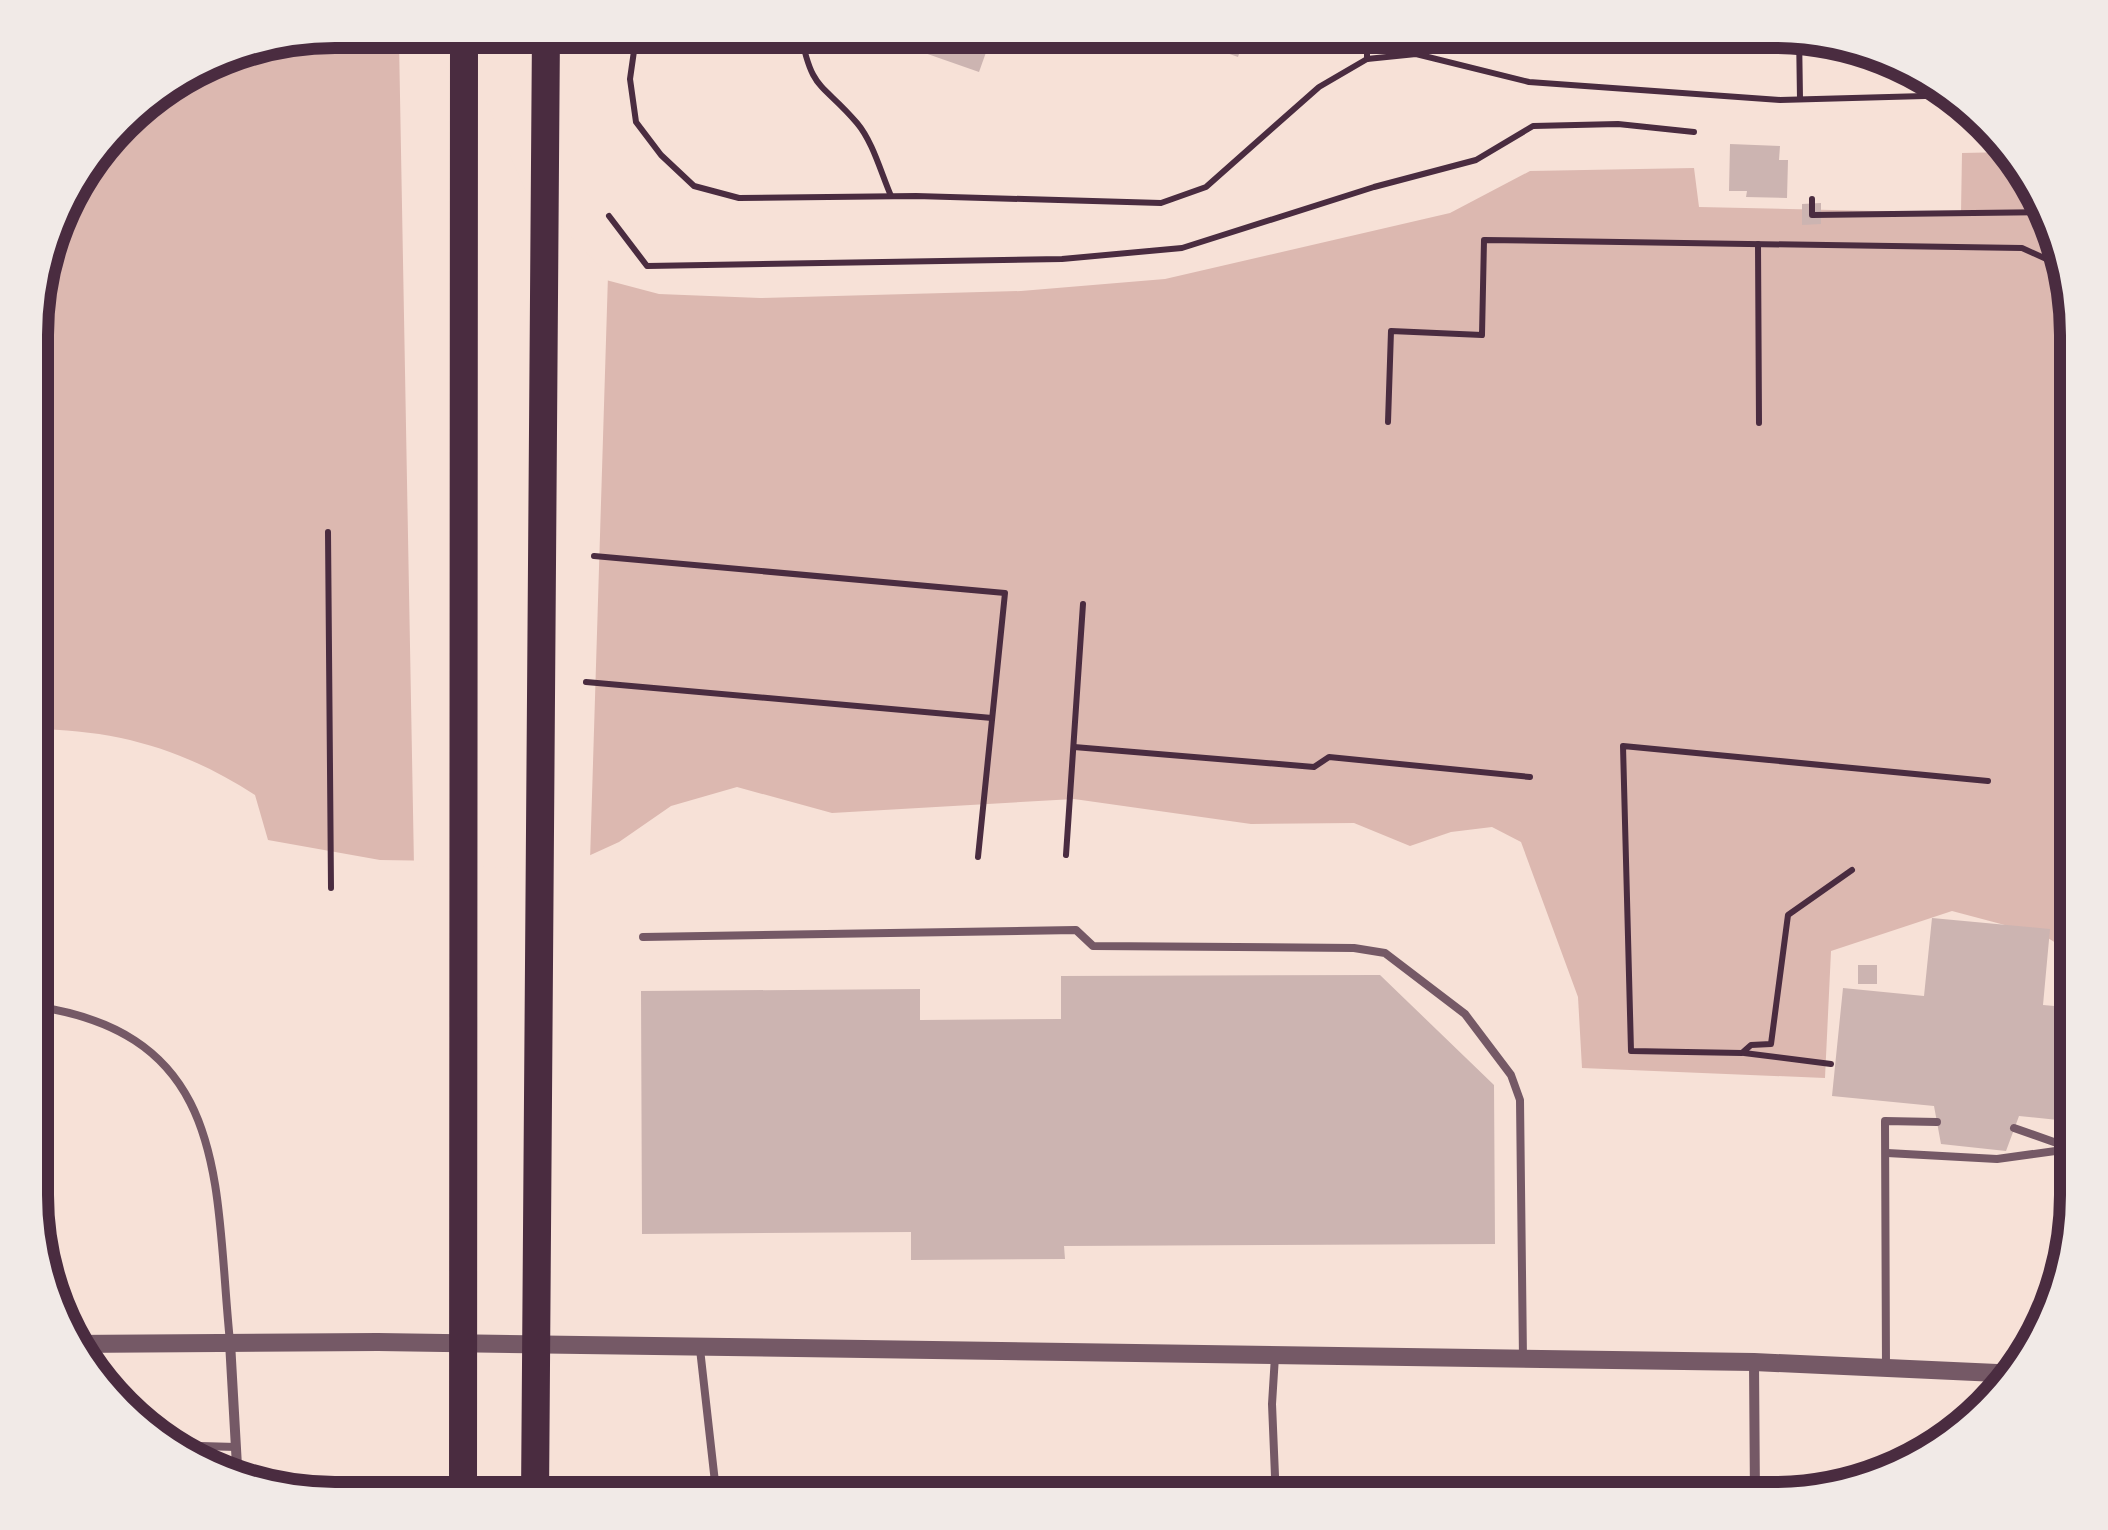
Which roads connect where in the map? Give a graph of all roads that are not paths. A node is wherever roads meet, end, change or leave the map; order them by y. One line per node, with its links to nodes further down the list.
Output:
1 (464, 48): 21 (highway)
2 (546, 48): 22 (highway)
3 (643, 937): 14 (lane)
4 (48, 1009): 10 (lane)
5 (1937, 1122): 9 (lane)
6 (2014, 1128): 7 (lane)
7 (2060, 1143)
8 (2060, 1150): 9 (lane)
9 (1886, 1153): 16 (lane)
10 (230, 1342): 11 (street); 12 (street); 19 (street)
11 (89, 1344)
12 (700, 1349): 13 (street); 23 (lane)
13 (1276, 1356): 14 (street); 24 (lane)
14 (1523, 1359): 15 (street)
15 (1754, 1362): 16 (street); 25 (street)
16 (1886, 1368): 17 (street)
17 (1998, 1373)
18 (194, 1446): 19 (lane)
19 (236, 1447): 20 (street)
20 (237, 1465)
21 (463, 1482)
22 (535, 1482)
23 (716, 1482)
24 (1275, 1482)
25 (1755, 1482)

